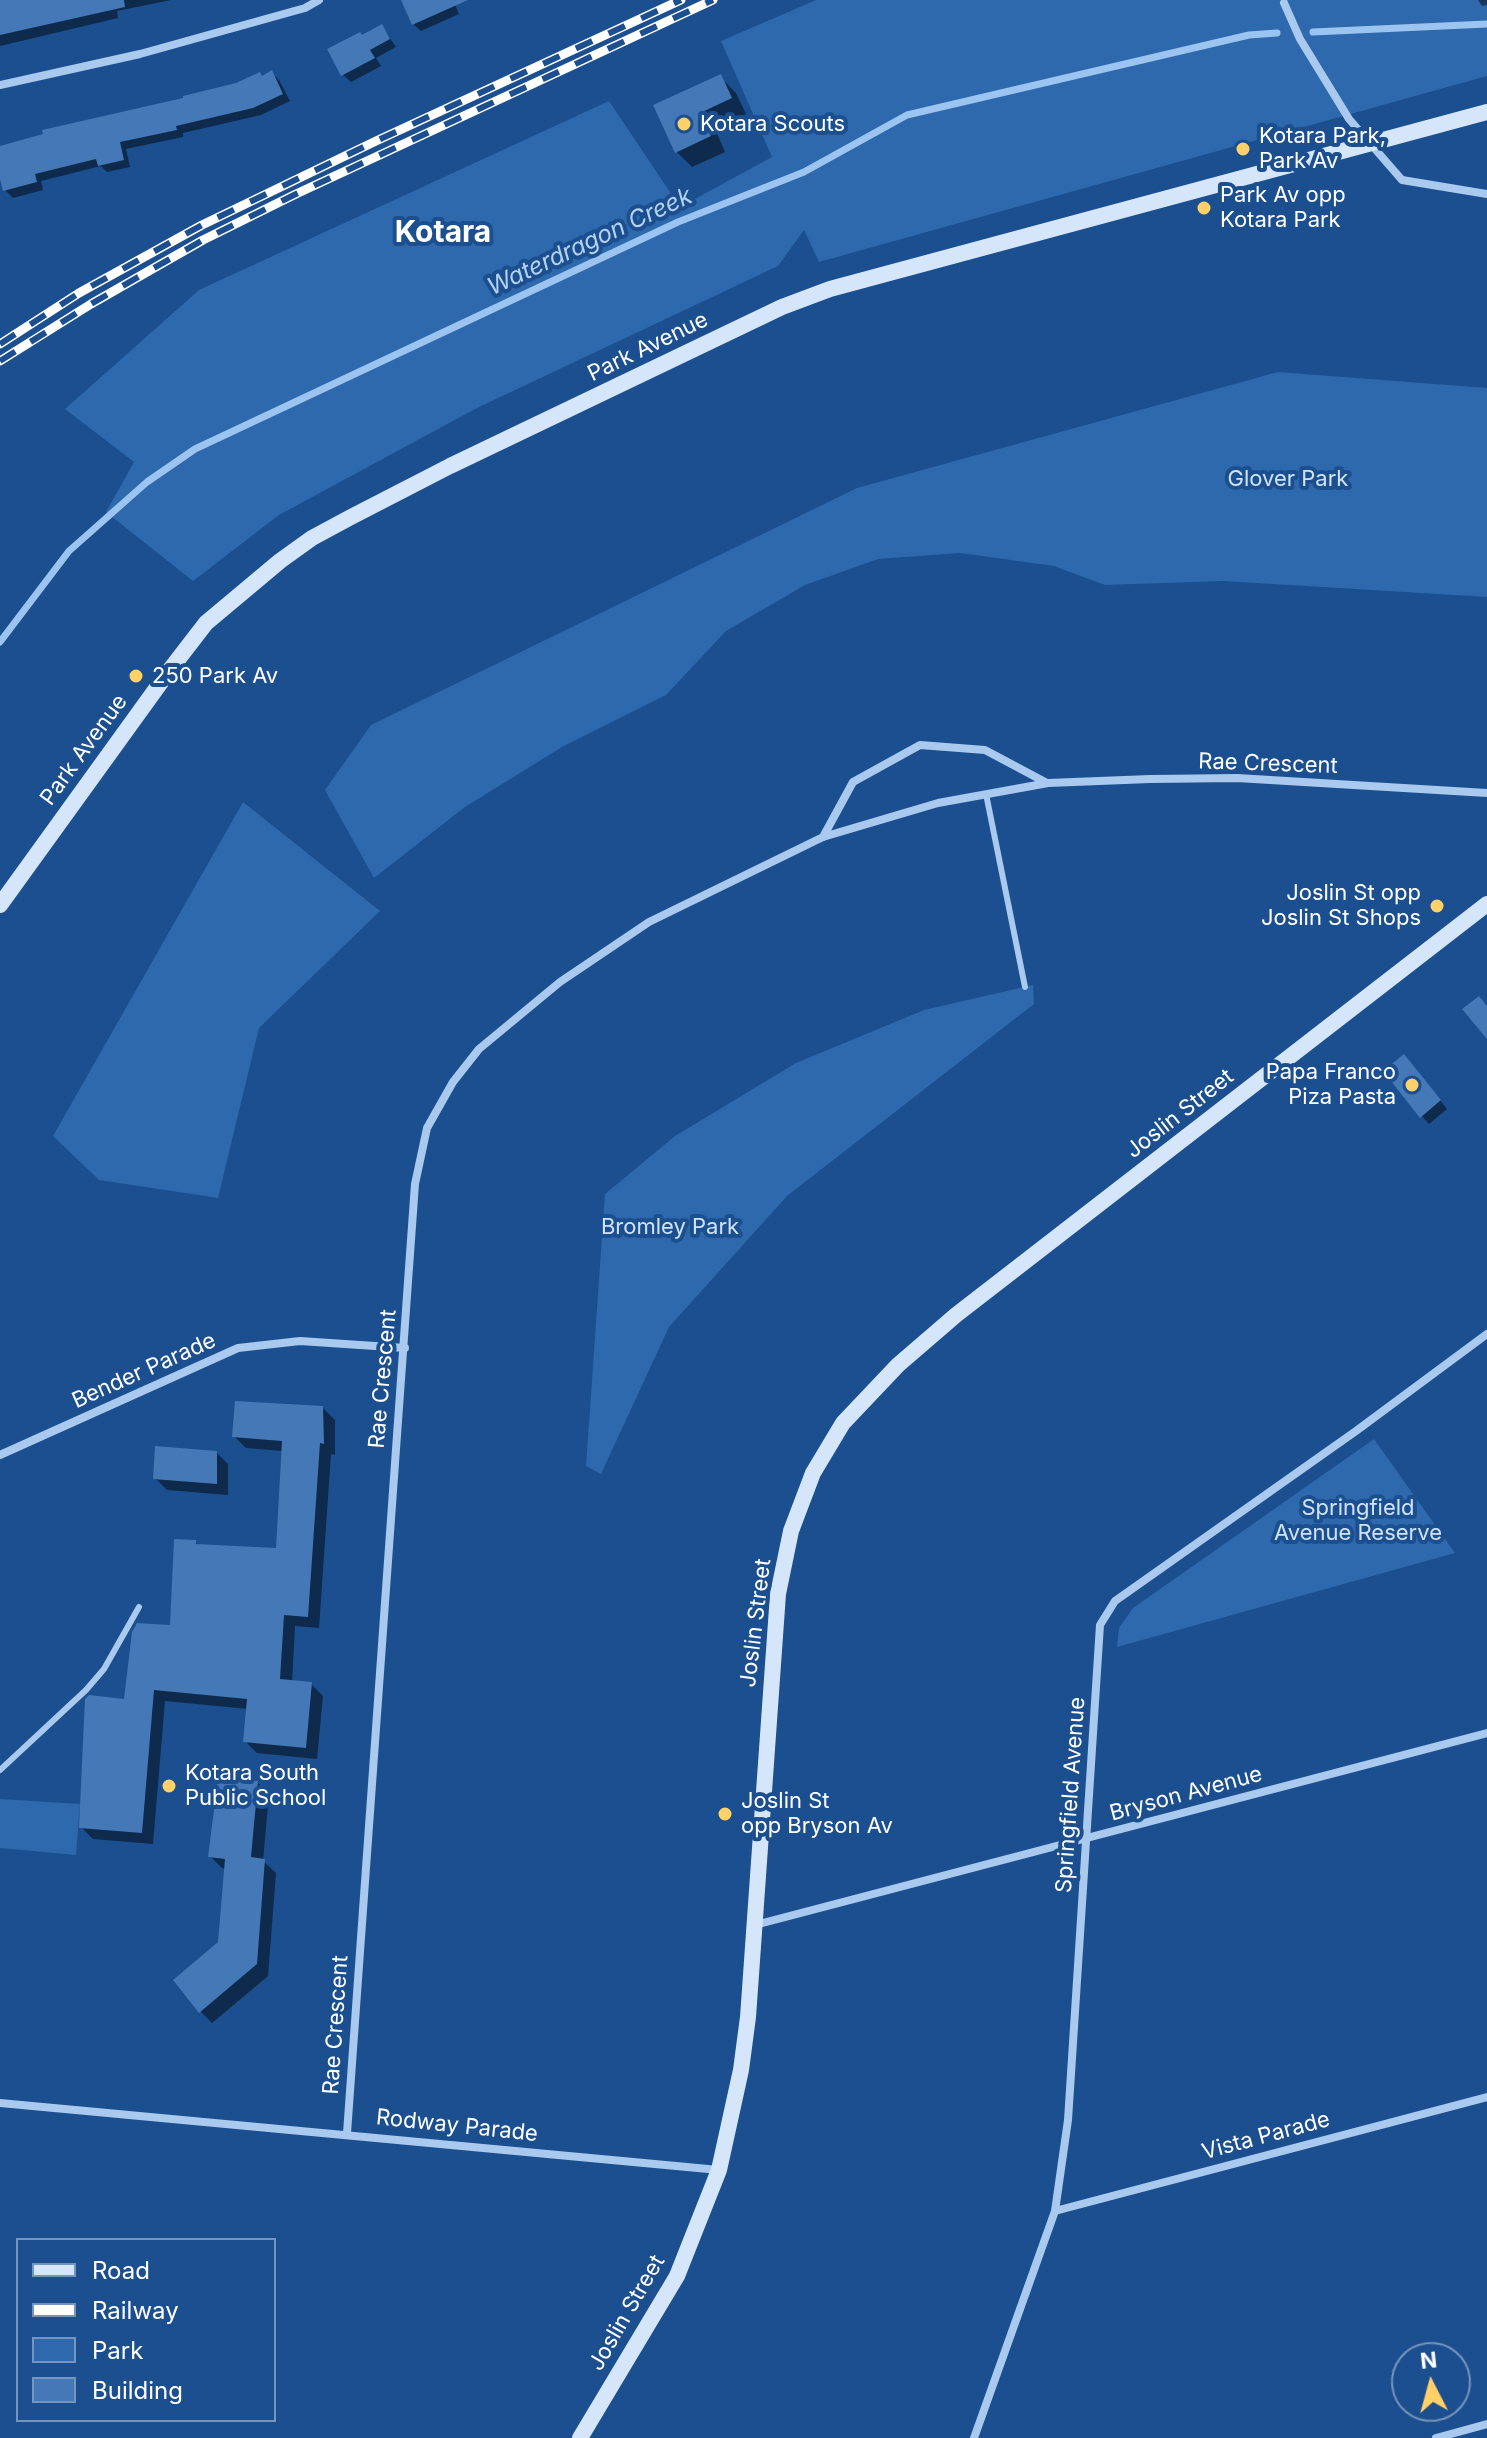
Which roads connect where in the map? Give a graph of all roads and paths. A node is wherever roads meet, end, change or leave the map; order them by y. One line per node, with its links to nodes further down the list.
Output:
1 (319, 0): 3 (street)
2 (1285, 1): 5 (street)
3 (0, 85)
4 (1487, 112): 5 (street, Park Avenue)
5 (1369, 145): 6 (street); 12 (street, Park Avenue)
6 (1487, 194)
7 (1048, 783): 8 (street, Rae Crescent); 9 (street, Rae Crescent); 10 (street, Rae Crescent)
8 (1487, 793)
9 (986, 794): 10 (street, Rae Crescent); 13 (lane)
10 (823, 837): 15 (street, Rae Crescent)
11 (1487, 904): 21 (street, Joslin Street)
12 (0, 905)
13 (1025, 987)
14 (1487, 1334): 20 (street, Springfield Avenue)
15 (405, 1348): 16 (street, Bender Parade); 24 (street, Rae Crescent)
16 (0, 1455)
17 (139, 1607): 19 (lane)
18 (1487, 1733): 20 (street, Bryson Avenue)
19 (0, 1770)
20 (1086, 1839): 21 (street, Bryson Avenue); 26 (street, Springfield Avenue)
21 (755, 1925): 25 (street, Joslin Street)
22 (1487, 2097): 26 (street, Vista Parade)
23 (0, 2103): 24 (street, Rodway Parade)
24 (347, 2133): 25 (street, Rodway Parade)
25 (719, 2170): 28 (street, Joslin Street)
26 (1055, 2211): 29 (street, Springfield Avenue)
27 (1487, 2424): 30 (street)
28 (580, 2438)
29 (974, 2438)
30 (1436, 2438)

